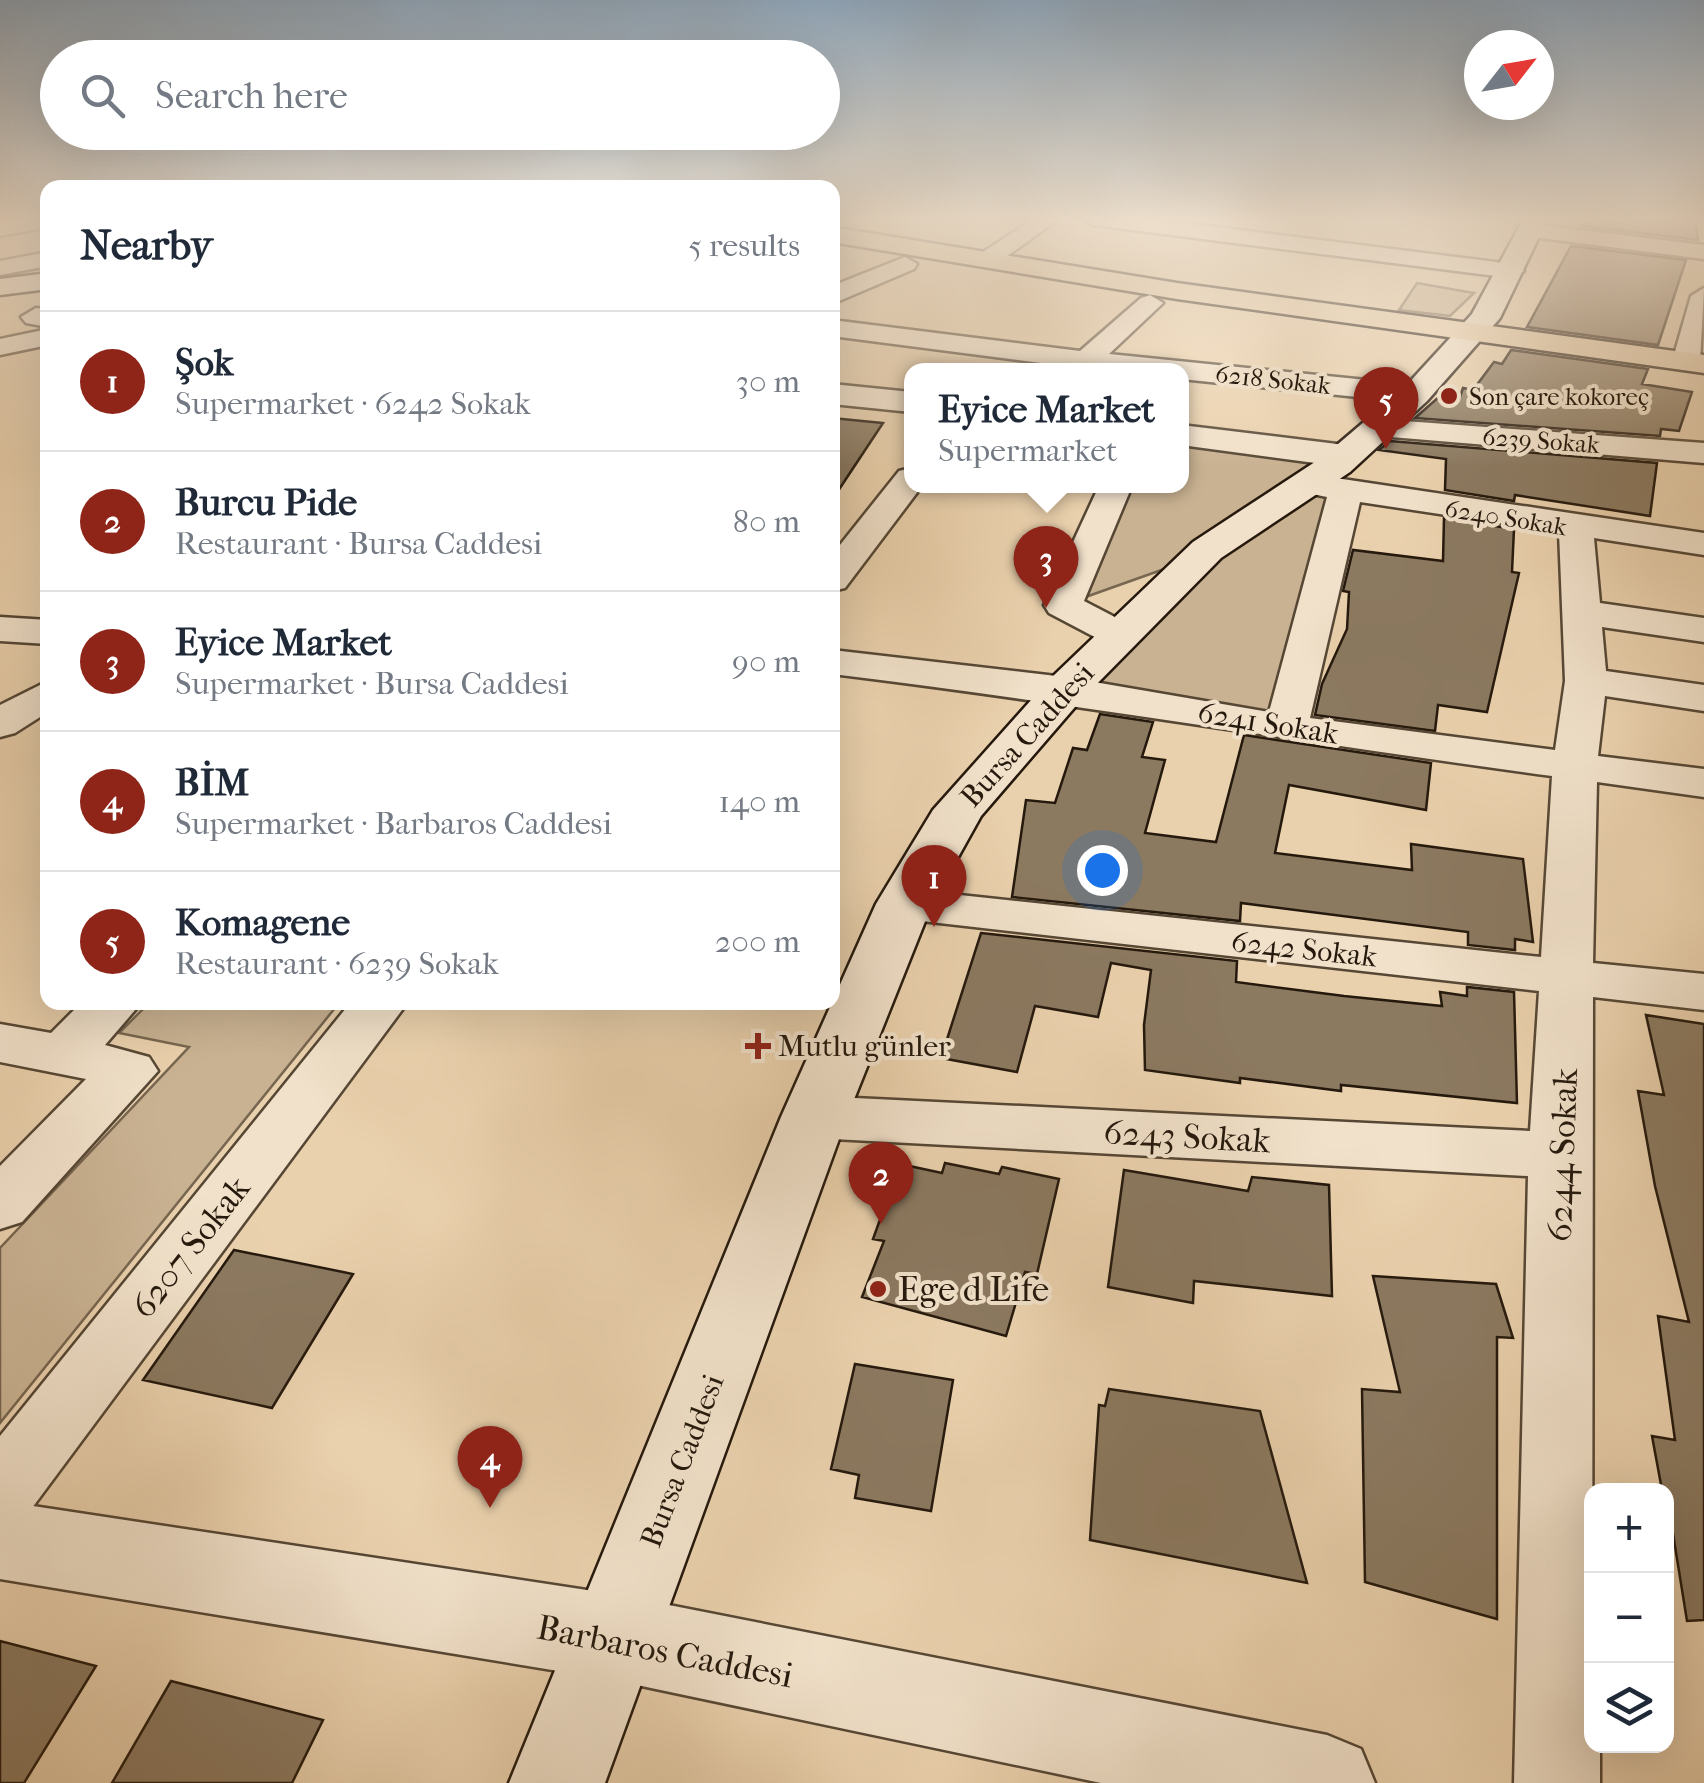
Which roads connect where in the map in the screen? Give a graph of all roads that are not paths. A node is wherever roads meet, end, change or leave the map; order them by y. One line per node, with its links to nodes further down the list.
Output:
1 (1145, 301): 5 (main road)
2 (1240, 301): 8 (main road)
3 (1493, 301): 8 (main road, Bursa Caddesi)
4 (1703, 301): 12 (street)
5 (1150, 302): 8 (main road); 11 (street)
6 (27, 321): 9 (street)
7 (840, 329): 10 (street, 6218 Sokak)
8 (1469, 338): 12 (main road); 20 (main road, Bursa Caddesi)
9 (0, 347)
10 (1066, 363)
11 (1081, 363)
12 (1698, 369)
13 (840, 395): 15 (main road)
14 (1189, 400): 20 (street, 6218 Sokak)
15 (904, 401)
16 (840, 406): 17 (main road)
17 (904, 411)
18 (1189, 436): 20 (main road)
19 (1189, 444): 20 (main road)
20 (1355, 453): 21 (street, 6239 Sokak); 24 (street, 6240 Sokak); 31 (main road, Bursa Caddesi); 38 (street)
21 (1704, 453)
22 (904, 487): 26 (street)
23 (1113, 493): 31 (street)
24 (1576, 528): 25 (street, 6240 Sokak); 27 (street, 6244 Sokak)
25 (1704, 544)
26 (840, 570)
27 (1582, 612): 29 (street); 33 (street, 6244 Sokak)
28 (0, 629): 30 (street)
29 (1704, 630)
30 (40, 632)
31 (1120, 635): 34 (main road, Bursa Caddesi)
32 (840, 663): 34 (street, 6241 Sokak)
33 (1586, 681): 36 (street); 39 (street, 6244 Sokak)
34 (1065, 690): 38 (street, 6241 Sokak); 41 (main road, Bursa Caddesi)
35 (40, 698): 37 (street)
36 (1704, 698)
37 (0, 724)
38 (1286, 728): 39 (street, 6241 Sokak)
39 (1575, 764): 40 (street, 6241 Sokak); 42 (street, 6244 Sokak)
40 (1704, 783)
41 (904, 904): 42 (street, 6242 Sokak); 48 (main road, Bursa Caddesi)
42 (1570, 979): 43 (street, 6242 Sokak); 49 (street, 6244 Sokak)
43 (1704, 992)
44 (107, 1010): 47 (street)
45 (375, 1010): 51 (street, 6207 Sokak)
46 (0, 1043): 47 (street)
47 (63, 1054): 50 (street)
48 (814, 1117): 49 (street, 6243 Sokak); 53 (main road, Bursa Caddesi)
49 (1559, 1155): 56 (street, 6244 Sokak)
50 (0, 1205)
51 (0, 1492)
52 (0, 1540): 53 (main road, Barbaros Caddesi)
53 (614, 1637): 54 (main road, Bursa Caddesi); 55 (main road, Barbaros Caddesi)
54 (558, 1783)
55 (1327, 1783)
56 (1557, 1783)

